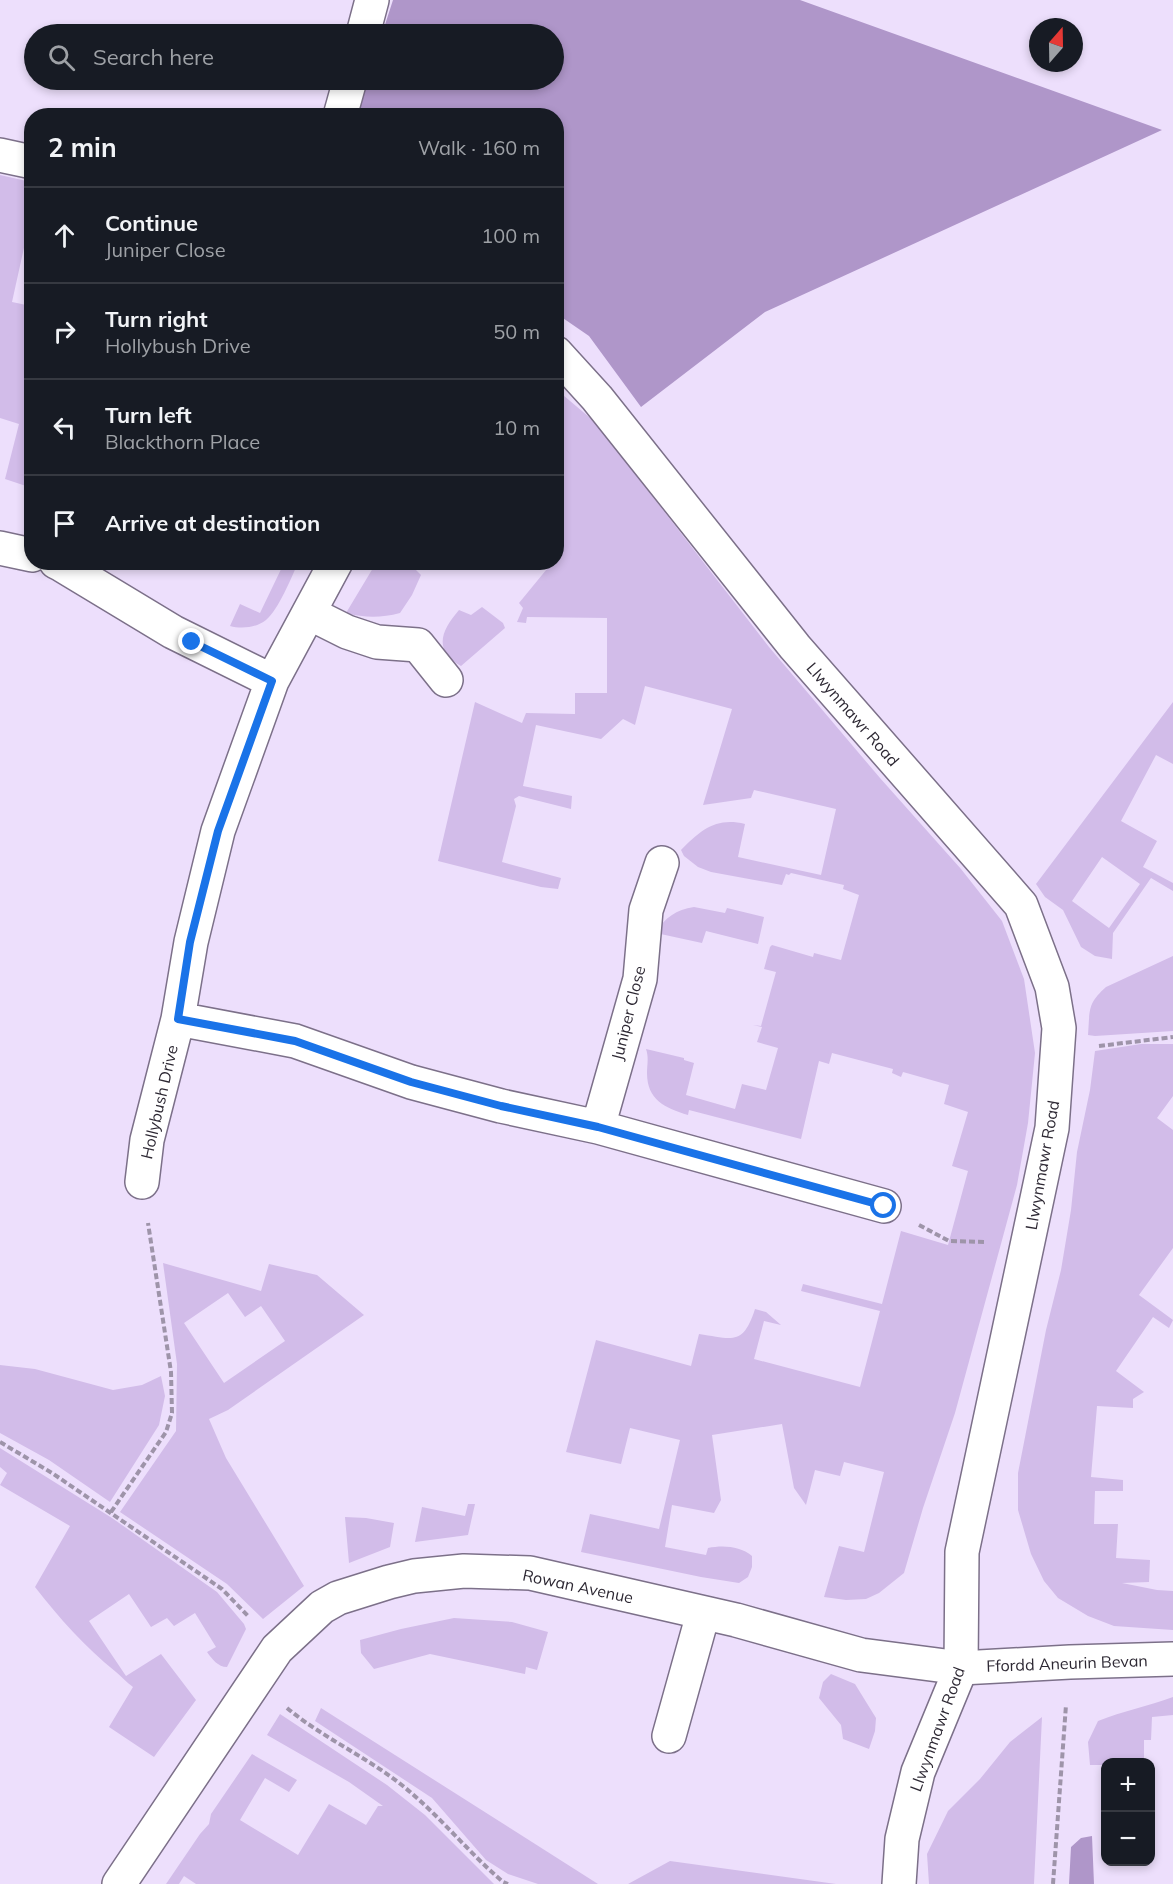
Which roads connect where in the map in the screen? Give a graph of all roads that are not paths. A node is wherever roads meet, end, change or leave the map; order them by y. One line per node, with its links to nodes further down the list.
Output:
1 (372, 0): 2 (street)
2 (366, 24)
3 (347, 90): 4 (street)
4 (342, 108)
5 (0, 155): 6 (street)
6 (24, 160)
7 (564, 362): 22 (street, Llwynmawr Road)
8 (0, 548): 9 (street)
9 (24, 553)
10 (70, 570): 14 (street)
11 (332, 570): 12 (street, Hollybush Drive)
12 (309, 613): 13 (street); 14 (street, Hollybush Drive)
13 (446, 680)
14 (272, 681): 16 (street, Hollybush Drive)
15 (662, 863): 17 (street, Juniper Close)
16 (178, 1019): 17 (street); 18 (street, Hollybush Drive)
17 (598, 1127): 19 (street)
18 (142, 1182)
19 (884, 1206)
20 (703, 1614): 22 (street, Rowan Avenue); 23 (street); 24 (street, Rowan Avenue)
21 (1173, 1659): 22 (street, Ffordd Aneurin Bevan)
22 (961, 1668): 25 (street, Llwynmawr Road)
23 (669, 1736)
24 (119, 1884)
25 (899, 1884)

